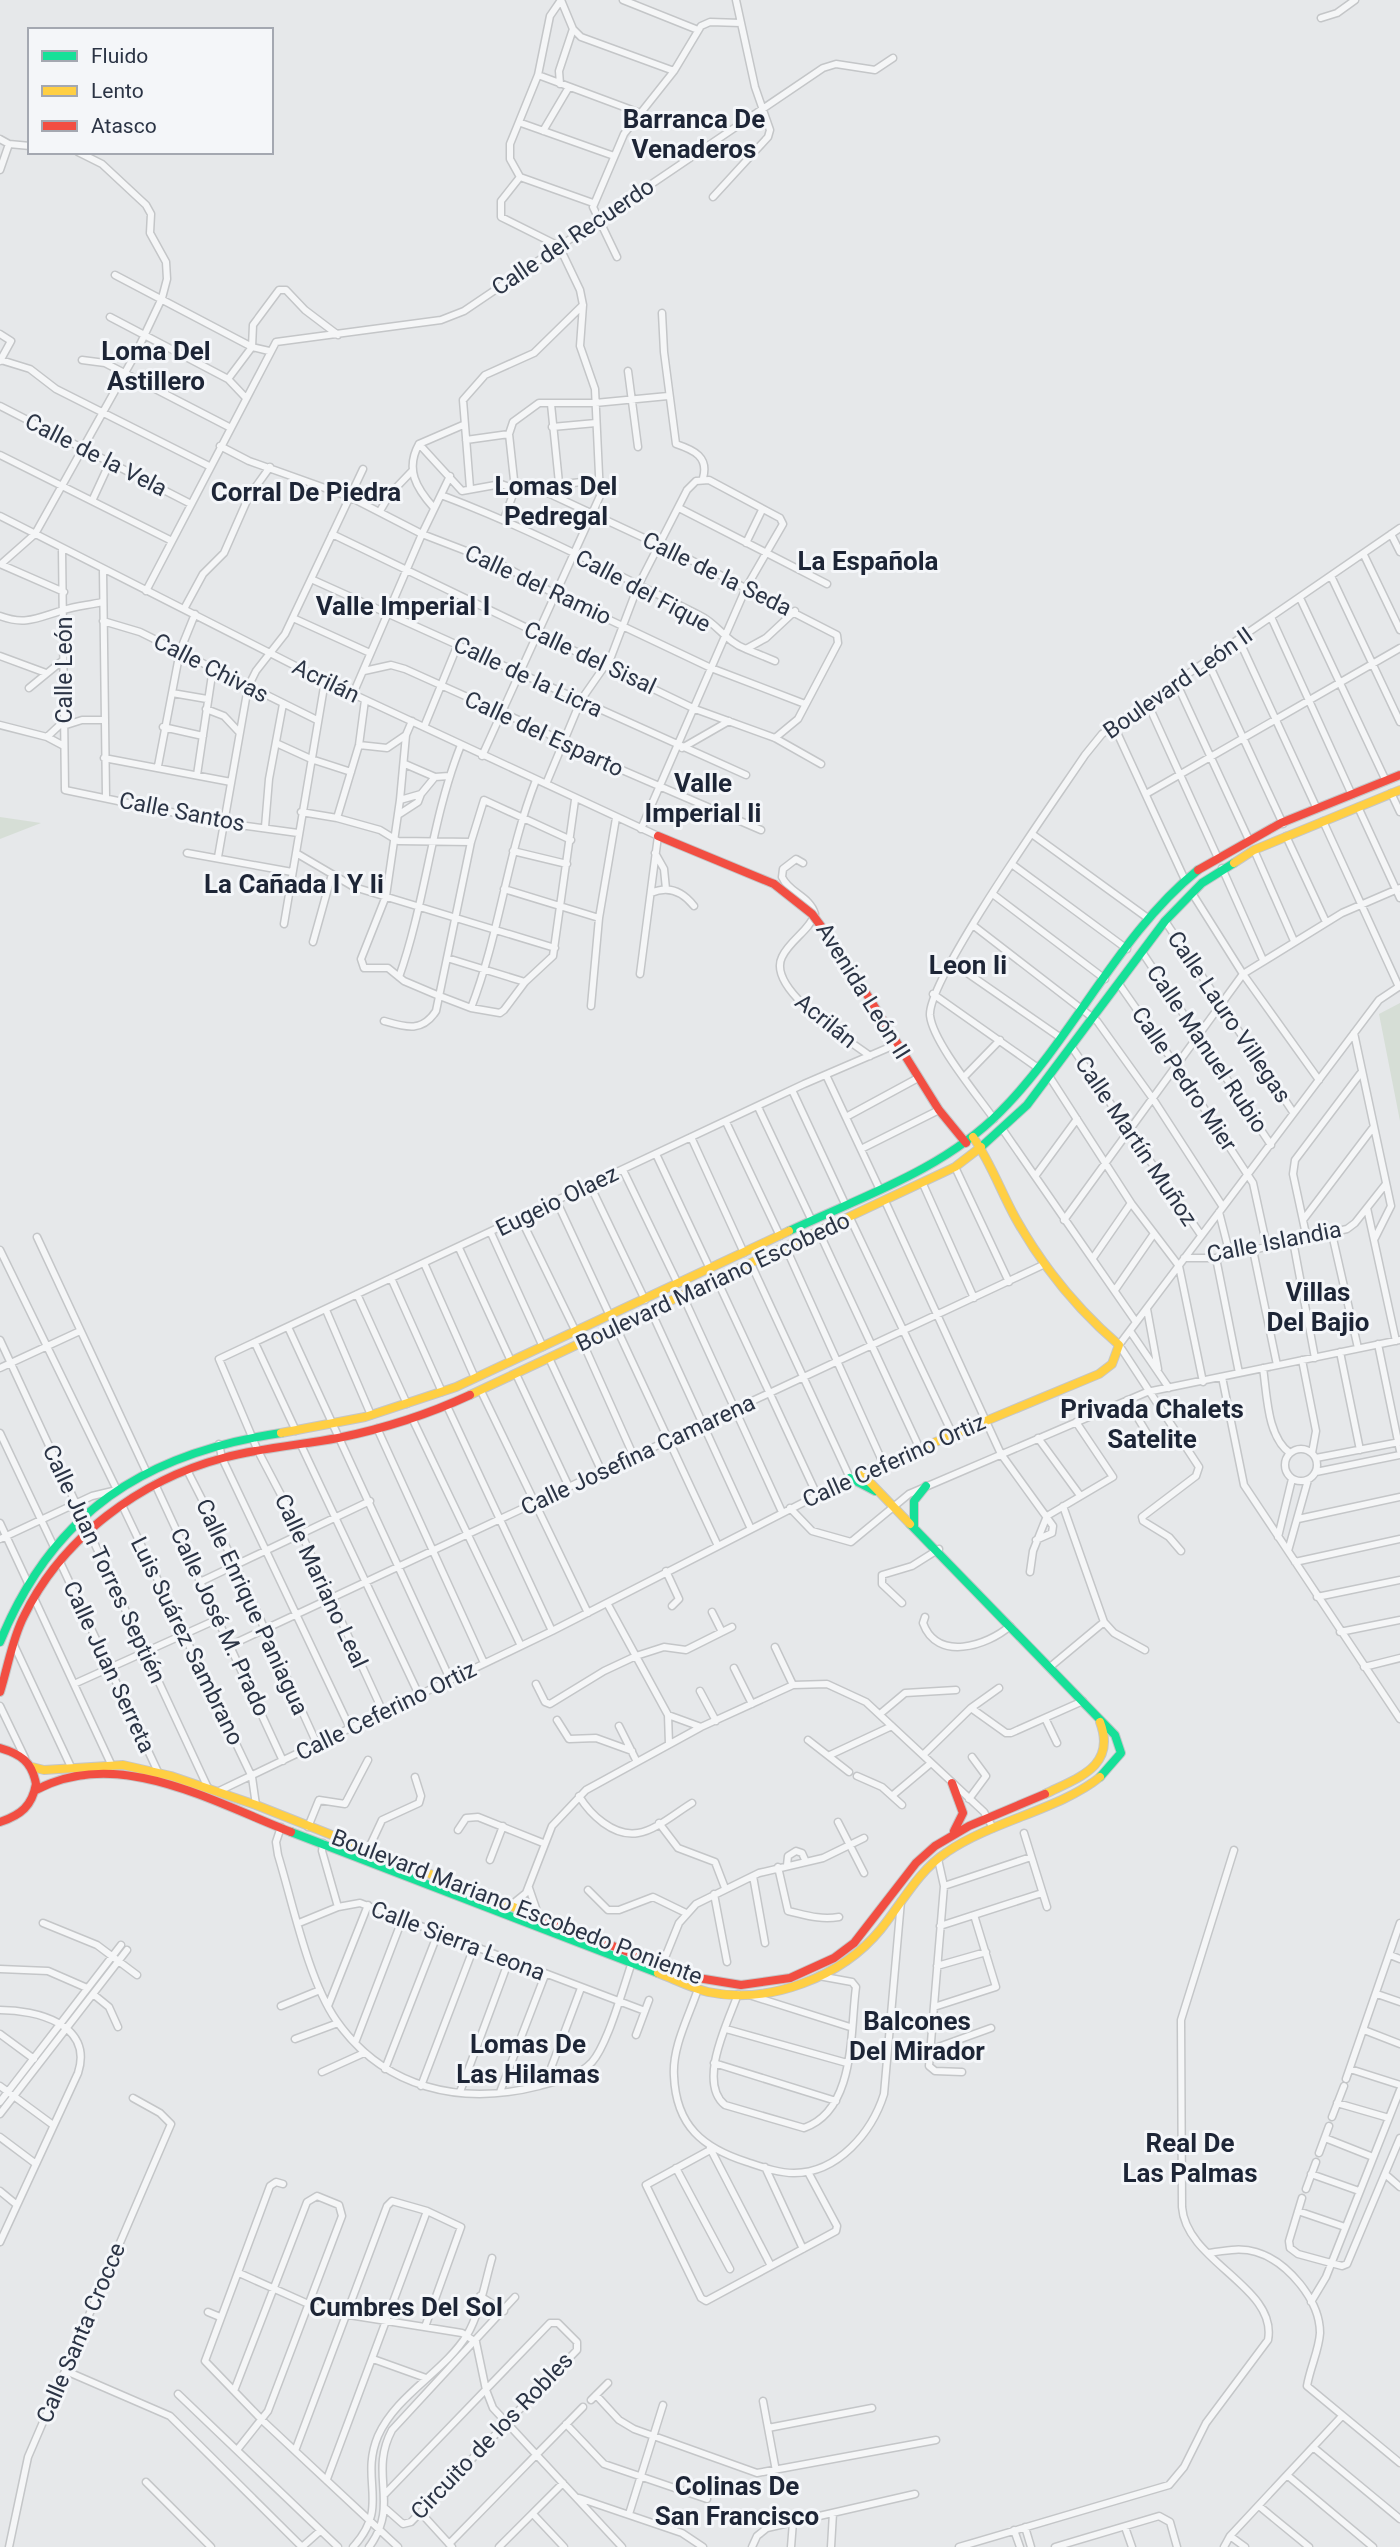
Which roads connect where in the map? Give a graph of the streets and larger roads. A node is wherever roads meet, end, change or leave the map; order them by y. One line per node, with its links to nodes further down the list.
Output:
1 (561, 0): 7 (street); 11 (street)
2 (623, 0): 8 (street)
3 (736, 0): 6 (street)
4 (1355, 0): 5 (street)
5 (1321, 18)
6 (741, 23): 8 (street); 14 (street)
7 (573, 29): 10 (street); 12 (street)
8 (698, 30): 10 (street)
9 (893, 58): 14 (street, Calle del Recuerdo)
10 (674, 71): 15 (street)
11 (538, 75): 12 (street); 16 (street)
12 (560, 83): 13 (street)
13 (569, 87): 15 (street); 17 (street)
14 (761, 109): 25 (street); 27 (street, Calle del Recuerdo)
15 (639, 113): 22 (street)
16 (521, 123): 17 (street); 24 (street)
17 (543, 131): 22 (street)
18 (0, 139): 19 (street)
19 (9, 145): 20 (street); 23 (street)
20 (28, 146)
21 (82, 154): 31 (street)
22 (614, 156): 26 (street)
23 (0, 170)
24 (520, 177): 26 (street); 28 (street)
25 (713, 197)
26 (593, 203): 27 (street)
27 (598, 221): 28 (street, Calle del Recuerdo); 29 (street)
28 (559, 246): 32 (street); 36 (street, Calle del Recuerdo)
29 (617, 257)
30 (115, 275): 31 (street)
31 (162, 298): 37 (street); 38 (street)
32 (583, 305): 48 (street); 53 (street)
33 (662, 313): 45 (street)
34 (110, 317): 37 (street)
35 (0, 334): 40 (street)
36 (338, 335): 38 (street); 39 (street, Calle del Recuerdo)
37 (143, 337): 43 (street); 44 (street)
38 (252, 347): 39 (street); 44 (street)
39 (270, 351): 46 (street)
40 (0, 360): 51 (street)
41 (82, 360): 43 (street)
42 (628, 371): 47 (street)
43 (125, 375): 51 (street); 55 (street)
44 (228, 379): 46 (street)
45 (668, 396): 47 (street); 69 (street)
46 (246, 398): 55 (street)
47 (631, 400): 48 (street); 61 (street)
48 (595, 403): 49 (street); 52 (street)
49 (551, 404): 54 (street); 56 (street)
50 (0, 406): 60 (street, Calle de la Vela)
51 (103, 412): 60 (street); 64 (street)
52 (596, 423): 54 (street); 70 (street)
53 (463, 425): 57 (street); 58 (street)
54 (552, 427): 71 (street)
55 (229, 428): 59 (street)
56 (509, 434): 57 (street); 74 (street)
57 (466, 440): 75 (street)
58 (419, 444): 67 (street); 68 (street)
59 (220, 446): 64 (street); 65 (street, Calle del Ramio)
60 (83, 447): 63 (street, Calle de la Vela); 72 (street)
61 (638, 447)
62 (0, 455): 72 (street)
63 (110, 462): 78 (street); 79 (street, Calle de la Vela)
64 (209, 466): 79 (street)
65 (270, 467): 77 (street, Calle del Ramio); 113 (street)
66 (363, 468): 77 (street)
67 (412, 471): 80 (street); 83 (street)
68 (450, 476): 75 (street); 76 (street)
69 (703, 478): 81 (street); 82 (street)
70 (600, 481): 71 (street); 84 (street)
71 (559, 483): 73 (street)
72 (62, 486): 78 (street); 88 (street)
73 (536, 487): 74 (street); 84 (street, Calle de la Seda)
74 (515, 489): 75 (street); 86 (street)
75 (467, 490)
76 (441, 495): 80 (street); 86 (street, Calle del Fique)
77 (350, 497): 83 (street, Calle del Ramio); 89 (street)
78 (92, 501): 92 (street)
79 (191, 504): 92 (street)
80 (434, 508): 90 (street)
81 (679, 508): 93 (street); 94 (street)
82 (762, 510): 93 (street); 97 (street)
83 (380, 511): 90 (street, Calle del Ramio)
84 (593, 514): 94 (street, Calle de la Seda); 98 (street)
85 (0, 516): 88 (street, Acrilán)
86 (503, 519): 98 (street, Calle del Fique)
87 (1400, 528): 91 (street, Boulevard León II)
88 (35, 534): 95 (street, Acrilán); 100 (street)
89 (332, 534): 102 (street, Calle del Sisal); 104 (street)
90 (422, 534): 102 (street); 110 (street, Calle del Ramio)
91 (1391, 534): 96 (street); 99 (street, Boulevard León II)
92 (172, 541): 108 (street)
93 (746, 542): 97 (street)
94 (659, 546): 106 (street); 107 (street, Calle de la Seda)
95 (62, 549): 101 (street, Acrilán); 109 (street, Calle León)
96 (1400, 552)
97 (766, 553): 105 (street); 107 (street)
98 (573, 554): 106 (street, Calle del Fique); 110 (street)
99 (1364, 555): 103 (street, Boulevard León II); 123 (street)
100 (1, 564): 109 (street)
101 (103, 570): 108 (street, Acrilán); 112 (street)
102 (407, 571): 117 (street); 124 (street, Calle del Sisal)
103 (1331, 576): 111 (street, Boulevard León II); 137 (street)
104 (310, 579): 117 (street, Calle de la Licra); 120 (street)
105 (827, 584)
106 (638, 586): 122 (street); 125 (street, Calle del Fique)
107 (747, 588): 115 (street, Calle de la Seda); 125 (street)
108 (146, 591): 113 (street, Acrilán)
109 (64, 592): 114 (street, Calle León)
110 (557, 595): 122 (street, Calle del Ramio); 124 (street)
111 (1300, 598): 118 (street, Boulevard León II); 146 (street)
112 (102, 602): 114 (street); 121 (street)
113 (184, 609): 116 (street, Acrilán)
114 (64, 610): 119 (street); 135 (street, Calle León)
115 (795, 611): 129 (street); 158 (street, Calle de la Seda)
116 (195, 614): 130 (street); 131 (street, Acrilán)
117 (388, 615): 127 (street, Calle de la Licra); 132 (street)
118 (1271, 617): 126 (street, Boulevard León II); 153 (street)
119 (1, 618)
120 (293, 618): 131 (street); 132 (street)
121 (103, 621): 130 (street, Calle Chivas); 162 (street)
122 (623, 624): 138 (street); 140 (street, Calle del Ramio)
123 (1400, 630)
124 (539, 634): 138 (street, Calle del Sisal); 143 (street)
125 (726, 639): 129 (street, Calle del Fique); 140 (street)
126 (1239, 640): 134 (street, Boulevard León II); 163 (street)
127 (458, 644): 143 (street, Calle de la Licra); 148 (street)
128 (1400, 648): 137 (street)
129 (746, 649): 136 (street, Calle del Fique)
130 (180, 651): 139 (street, Calle Chivas); 150 (street)
131 (270, 653): 144 (street, Acrilán); 147 (street)
132 (370, 653): 141 (street)
133 (0, 656): 142 (street)
134 (1207, 660): 145 (street, Boulevard León II); 180 (street)
135 (62, 661): 142 (street); 168 (street, Calle León)
136 (775, 661)
137 (1373, 663): 146 (street); 167 (street)
138 (606, 664): 155 (street); 160 (street, Calle del Sisal)
139 (214, 668): 147 (street, Calle Chivas); 152 (street)
140 (711, 668): 158 (street, Calle del Ramio); 160 (street)
141 (364, 671): 148 (street, Calle del Esparto); 151 (street)
142 (46, 673): 149 (street)
143 (522, 674): 155 (street, Calle de la Licra); 161 (street)
144 (325, 681): 151 (street, Acrilán); 164 (street)
145 (1176, 682): 156 (street, Boulevard León II); 188 (street)
146 (1342, 682): 153 (street); 202 (street)
147 (248, 687): 157 (street, Calle Chivas); 173 (street)
148 (442, 687): 161 (street, Calle del Esparto); 172 (street)
149 (29, 688)
150 (172, 693): 152 (street); 171 (street)
151 (353, 694): 154 (street, Acrilán)
152 (206, 699): 159 (street)
153 (1311, 699): 163 (street); 210 (street)
154 (365, 700): 166 (street, Acrilán); 183 (street)
155 (580, 700): 182 (street); 186 (street, Calle de la Licra)
156 (1147, 702): 170 (street, Boulevard León II); 195 (street)
157 (283, 704): 164 (street, Calle Chivas); 181 (street)
158 (805, 704): 179 (street)
159 (206, 709): 173 (street); 176 (street)
160 (695, 709): 165 (street, Calle del Sisal); 175 (street)
161 (502, 713): 182 (street, Calle del Esparto); 187 (street)
162 (105, 719): 168 (street); 189 (street)
163 (1277, 719): 180 (street); 215 (street)
164 (317, 720): 190 (street)
165 (729, 721): 177 (street); 179 (street, Calle del Sisal)
166 (412, 722): 172 (street, Acrilán); 174 (street)
167 (1400, 722)
168 (63, 724): 178 (street); 185 (street, Calle León)
169 (0, 726): 178 (street)
170 (1114, 726): 209 (street); 231 (street, Boulevard León II)
171 (163, 727): 176 (street); 193 (street)
172 (424, 727): 184 (street, Acrilán)
173 (239, 732): 203 (street)
174 (406, 735): 183 (street); 191 (street)
175 (684, 735): 177 (street); 186 (street)
176 (203, 736): 196 (street)
177 (702, 736): 186 (street)
178 (47, 737): 185 (street)
179 (775, 738): 192 (street, Calle del Sisal)
180 (1244, 738): 188 (street); 225 (street)
181 (276, 743): 190 (street); 226 (street)
182 (563, 744): 204 (street); 205 (street, Calle del Esparto)
183 (359, 745): 194 (street)
184 (461, 745): 187 (street, Acrilán); 199 (street)
185 (64, 746): 206 (street, Calle León)
186 (680, 747): 197 (street, Calle de la Licra); 205 (street)
187 (482, 756): 201 (street, Acrilán)
188 (1211, 756): 195 (street); 234 (street)
189 (104, 758): 193 (street); 211 (street)
190 (311, 759): 194 (street); 217 (street)
191 (405, 764): 200 (street); 212 (street)
192 (821, 764)
193 (158, 766): 196 (street)
194 (351, 772): 220 (street)
195 (1180, 774): 209 (street); 244 (street)
196 (197, 775): 203 (street)
197 (746, 775)
198 (1400, 775): 202 (street, Boulevard Mariano Escobedo)
199 (449, 776): 200 (street); 238 (street)
200 (435, 777): 208 (street)
201 (536, 780): 204 (street, Acrilán); 219 (street)
202 (1385, 780): 210 (street, Boulevard Mariano Escobedo)
203 (231, 782): 224 (street)
204 (546, 784): 213 (street, Acrilán)
205 (660, 788): 227 (street); 228 (street, Calle del Esparto)
206 (65, 790): 211 (street, Calle Santos)
207 (1396, 792): 214 (street, Boulevard Mariano Escobedo); 216 (street)
208 (421, 794): 212 (street); 218 (street)
209 (1146, 794): 252 (street)
210 (1352, 795): 215 (street, Boulevard Mariano Escobedo)
211 (106, 796): 224 (street, Calle Santos)
212 (400, 800): 218 (street)
213 (575, 800): 221 (street, Acrilán); 236 (street)
214 (1358, 807): 223 (street, Boulevard Mariano Escobedo); 254 (street)
215 (1317, 809): 222 (street, Boulevard Mariano Escobedo)
216 (1400, 812)
217 (301, 813): 220 (street); 230 (street)
218 (398, 815): 235 (street)
219 (522, 817): 236 (street); 237 (street); 240 (street)
220 (337, 818): 235 (street)
221 (616, 818): 227 (street, Acrilán); 265 (street)
222 (1292, 820): 225 (street, Boulevard Mariano Escobedo); 229 (street)
223 (1323, 821): 229 (street, Boulevard Mariano Escobedo); 261 (street)
224 (224, 823): 226 (street, Calle Santos); 245 (street)
225 (1283, 824): 234 (street, Boulevard Mariano Escobedo)
226 (265, 827): 230 (street, Calle Santos)
227 (641, 829): 232 (street, Acrilán)
228 (761, 830)
229 (1297, 832): 233 (street, Boulevard Mariano Escobedo)
230 (298, 833): 242 (street)
231 (1032, 834): 248 (street, Boulevard León II); 267 (street, Calle Lauro Villegas)
232 (657, 836): 243 (street); 301 (street, Avenida León II, bridge)
233 (1286, 836): 239 (street, Boulevard Mariano Escobedo); 269 (street)
234 (1249, 839): 244 (street, Boulevard Mariano Escobedo)
235 (395, 840): 238 (street); 259 (street)
236 (570, 840): 247 (street)
237 (471, 842): 238 (street); 266 (street)
238 (433, 843): 262 (street)
239 (1254, 850): 249 (street, Boulevard Mariano Escobedo); 273 (street)
240 (513, 851): 247 (street); 255 (street)
241 (187, 853): 245 (street)
242 (296, 853): 250 (street); 251 (street)
243 (656, 853): 253 (street); 256 (street)
244 (1217, 856): 252 (street, Boulevard Mariano Escobedo)
245 (218, 857): 250 (street)
246 (803, 863): 303 (street, Acrilán)
247 (567, 864): 264 (street)
248 (1013, 865): 258 (street, Boulevard León II); 276 (street, Calle Manuel Rubio)
249 (1222, 868): 257 (street, Boulevard Mariano Escobedo); 279 (street)
250 (292, 872): 270 (street)
251 (332, 874): 259 (street); 274 (street)
252 (1185, 880): 267 (street, Boulevard Mariano Escobedo)
253 (666, 889): 256 (street); 263 (street)
254 (1398, 889): 260 (street); 261 (street)
255 (504, 890): 264 (street); 272 (street)
256 (651, 893): 282 (street)
257 (1192, 893): 268 (street, Boulevard Mariano Escobedo); 283 (street)
258 (994, 895): 271 (street, Boulevard León II); 285 (street)
259 (386, 896): 262 (street); 284 (street)
260 (1400, 898)
261 (1362, 904): 269 (street); 288 (street)
262 (421, 905): 266 (street); 284 (street)
263 (694, 906)
264 (562, 908): 265 (street); 275 (street)
265 (599, 918): 292 (street)
266 (456, 919): 272 (street); 278 (street)
267 (1149, 919): 276 (street, Boulevard Mariano Escobedo)
268 (1165, 921): 277 (street, Boulevard Mariano Escobedo); 291 (street, Calle Lauro Villegas)
269 (1326, 922): 273 (street)
270 (284, 924)
271 (974, 926): 280 (street, Boulevard León II); 294 (street)
272 (497, 930): 275 (street); 281 (street)
273 (1294, 941): 279 (street)
274 (313, 942)
275 (555, 948): 286 (street)
276 (1127, 949): 285 (street, Boulevard Mariano Escobedo)
277 (1142, 952): 287 (street, Boulevard Mariano Escobedo); 298 (street, Calle Manuel Rubio)
278 (447, 958): 281 (street); 290 (street)
279 (1263, 960): 283 (street)
280 (950, 961): 289 (street, Boulevard León II); 299 (street, Calle Martín Muñoz)
281 (486, 969): 286 (street); 293 (street)
282 (640, 974)
283 (1243, 974): 291 (street); 311 (street)
284 (399, 977): 290 (street)
285 (1105, 979): 294 (street, Boulevard Mariano Escobedo)
286 (525, 982): 293 (street)
287 (1119, 984): 295 (street, Boulevard Mariano Escobedo); 304 (street, Calle Pedro Mier)
288 (1400, 986): 297 (street, Calle Ceferino Ortiz)
289 (933, 994): 300 (street); 309 (street, Boulevard León II)
290 (437, 995): 293 (street); 296 (street)
291 (1220, 1005): 298 (street); 316 (street, Calle Lauro Villegas)
292 (591, 1006)
293 (471, 1008)
294 (1083, 1009): 295 (street); 299 (street, Boulevard Mariano Escobedo)
295 (1093, 1018): 302 (street, Boulevard Mariano Escobedo); 313 (street)
296 (384, 1021)
297 (1354, 1033): 306 (street); 311 (street, Calle Ceferino Ortiz)
298 (1200, 1036): 304 (street); 326 (street, Calle Manuel Rubio)
299 (1061, 1038): 305 (street, Boulevard Mariano Escobedo)
300 (1000, 1040): 305 (street); 309 (street)
301 (897, 1044): 303 (street, Eugeio Olaez); 310 (street, Avenida León II)
302 (1071, 1046): 308 (street, Boulevard Mariano Escobedo); 323 (street, Calle Martín Muñoz)
303 (870, 1056): 307 (street, Eugeio Olaez)
304 (1177, 1067): 313 (street); 334 (street, Calle Pedro Mier)
305 (1038, 1068): 318 (street, Boulevard Mariano Escobedo)
306 (1360, 1074): 321 (street); 350 (street)
307 (826, 1075): 312 (street, Eugeio Olaez); 317 (street)
308 (1049, 1076): 319 (street); 322 (street, Boulevard Mariano Escobedo)
309 (964, 1077): 318 (street)
310 (918, 1078): 315 (street, Avenida León II); 317 (street)
311 (1319, 1080): 316 (street, Calle Ceferino Ortiz)
312 (792, 1090): 314 (street, Eugeio Olaez); 343 (street)
313 (1153, 1099): 323 (street); 346 (street)
314 (758, 1107): 320 (street, Eugeio Olaez); 351 (street)
315 (939, 1110): 325 (street, Avenida León II); 328 (street)
316 (1293, 1112): 326 (street, Calle Ceferino Ortiz)
317 (846, 1117): 328 (street)
318 (994, 1119): 325 (street, Boulevard Mariano Escobedo)
319 (1077, 1119): 330 (street); 333 (street)
320 (726, 1122): 324 (street, Eugeio Olaez); 357 (street)
321 (1372, 1129): 337 (street); 350 (street)
322 (1003, 1130): 327 (street, Boulevard Mariano Escobedo); 333 (street)
323 (1129, 1131): 330 (street); 356 (street, Calle Martín Muñoz)
324 (691, 1137): 329 (street, Eugeio Olaez); 369 (street)
325 (970, 1140): 327 (street, Avenida León II); 338 (street, Boulevard Mariano Escobedo)
326 (1271, 1145): 334 (street, Calle Ceferino Ortiz)
327 (981, 1148): 331 (street, Boulevard Mariano Escobedo); 376 (street, Avenida León II)
328 (861, 1149): 338 (street)
329 (656, 1154): 332 (street, Eugeio Olaez); 378 (street)
330 (1105, 1164): 341 (street); 349 (street)
331 (955, 1167): 335 (street, Boulevard Mariano Escobedo); 381 (street)
332 (623, 1170): 336 (street, Eugeio Olaez); 382 (street)
333 (1036, 1175): 349 (street)
334 (1248, 1175): 346 (street, Calle Ceferino Ortiz); 363 (street, Calle Pedro Mier)
335 (923, 1184): 339 (street, Boulevard Mariano Escobedo); 386 (street)
336 (590, 1185): 340 (street, Eugeio Olaez); 387 (street)
337 (1385, 1185): 344 (street); 345 (street, Calle Islandia)
338 (880, 1190): 343 (street, Boulevard Mariano Escobedo)
339 (885, 1201): 347 (street, Boulevard Mariano Escobedo); 392 (street)
340 (557, 1202): 348 (street, Eugeio Olaez); 391 (street)
341 (1131, 1203): 355 (street); 371 (street)
342 (1400, 1204): 344 (street)
343 (846, 1206): 351 (street, Boulevard Mariano Escobedo)
344 (1391, 1206): 359 (street, Calle Islandia)
345 (1367, 1208): 354 (street, Calle Islandia); 359 (street)
346 (1221, 1210): 356 (street, Calle Ceferino Ortiz); 370 (street)
347 (850, 1218): 352 (street, Boulevard Mariano Escobedo); 399 (street)
348 (521, 1219): 353 (street, Eugeio Olaez); 398 (street)
349 (1064, 1220): 371 (street)
350 (1303, 1220): 360 (street)
351 (812, 1221): 357 (street, Boulevard Mariano Escobedo)
352 (819, 1232): 365 (street, Boulevard Mariano Escobedo); 406 (street)
353 (491, 1233): 364 (street, Eugeio Olaez); 407 (street)
354 (1332, 1234): 360 (street, Calle Islandia); 409 (street)
355 (1153, 1235): 377 (street); 383 (street)
356 (1200, 1235): 372 (street, Calle Ceferino Ortiz)
357 (780, 1236): 361 (street, Boulevard Mariano Escobedo)
358 (37, 1237): 396 (street)
359 (1375, 1238): 401 (street)
360 (1307, 1239): 362 (street, Calle Islandia)
361 (771, 1240): 368 (street); 369 (street, Boulevard Mariano Escobedo)
362 (1293, 1241): 363 (street, Calle Islandia); 412 (street)
363 (1267, 1247): 367 (street, Calle Islandia)
364 (459, 1248): 374 (street, Eugeio Olaez); 414 (street)
365 (786, 1248): 368 (street, Boulevard Mariano Escobedo); 415 (street)
366 (0, 1250): 408 (street)
367 (1253, 1250): 370 (street, Calle Islandia); 417 (street)
368 (776, 1252): 375 (street, Boulevard Mariano Escobedo)
369 (744, 1253): 378 (street, Boulevard Mariano Escobedo)
370 (1230, 1255): 373 (street, Calle Islandia)
371 (1093, 1258): 383 (street)
372 (1184, 1258): 373 (street, Calle Islandia); 377 (street, Calle Ceferino Ortiz)
373 (1216, 1258): 421 (street)
374 (424, 1264): 379 (street, Eugeio Olaez); 425 (street)
375 (751, 1264): 380 (street, Boulevard Mariano Escobedo); 423 (street)
376 (1045, 1264): 381 (street, Calle Josefina Camarena); 405 (street, Avenida León II)
377 (1179, 1266): 388 (street, Calle Ceferino Ortiz); 426 (street)
378 (710, 1269): 382 (street, Boulevard Mariano Escobedo)
379 (391, 1278): 384 (street, Eugeio Olaez); 429 (street)
380 (717, 1280): 385 (street, Boulevard Mariano Escobedo); 431 (street)
381 (1009, 1282): 386 (street, Calle Josefina Camarena)
382 (678, 1284): 387 (street, Boulevard Mariano Escobedo)
383 (1115, 1290): 393 (street)
384 (357, 1294): 389 (street, Eugeio Olaez); 433 (street)
385 (683, 1296): 390 (street, Boulevard Mariano Escobedo); 435 (street)
386 (974, 1298): 392 (street, Calle Josefina Camarena)
387 (645, 1300): 391 (street, Boulevard Mariano Escobedo)
388 (1147, 1309): 393 (street, Calle Ceferino Ortiz); 420 (street)
389 (326, 1310): 394 (street, Eugeio Olaez); 436 (street)
390 (651, 1311): 395 (street, Boulevard Mariano Escobedo); 441 (street)
391 (610, 1316): 398 (street, Boulevard Mariano Escobedo)
392 (938, 1316): 399 (street, Calle Josefina Camarena); 438 (street)
393 (1136, 1322): 397 (street, Calle Ceferino Ortiz)
394 (288, 1327): 402 (street, Eugeio Olaez); 440 (street)
395 (616, 1327): 403 (street, Boulevard Mariano Escobedo); 449 (street)
396 (80, 1331): 408 (street); 467 (street)
397 (1130, 1331): 405 (street, Calle Ceferino Ortiz); 420 (street)
398 (576, 1332): 407 (street, Boulevard Mariano Escobedo)
399 (903, 1332): 406 (street, Calle Josefina Camarena); 445 (street)
400 (0, 1340): 416 (street, Calle Juan Torres Septién)
401 (1398, 1340): 404 (street)
402 (255, 1343): 443 (street); 446 (street, Eugeio Olaez)
403 (583, 1343): 411 (street, Boulevard Mariano Escobedo); 461 (street)
404 (1378, 1344): 409 (street); 450 (street)
405 (1119, 1345): 430 (street); 438 (street, Calle Ceferino Ortiz)
406 (871, 1346): 415 (street, Calle Josefina Camarena); 454 (street)
407 (543, 1347): 414 (street, Boulevard Mariano Escobedo)
408 (46, 1348): 416 (street); 475 (street)
409 (1358, 1348): 410 (street)
410 (1340, 1352): 412 (street); 455 (street)
411 (549, 1358): 422 (street, Boulevard Mariano Escobedo); 465 (street)
412 (1315, 1358): 413 (street)
413 (1302, 1360): 417 (street); 460 (street)
414 (511, 1361): 425 (street, Boulevard Mariano Escobedo)
415 (839, 1361): 423 (street, Calle Josefina Camarena); 463 (street)
416 (11, 1363): 418 (street); 482 (street, Calle Juan Torres Septién)
417 (1277, 1365): 419 (street)
418 (0, 1368)
419 (1263, 1368): 421 (street); 457 (street)
420 (1159, 1372): 427 (street)
421 (1238, 1373): 424 (street)
422 (516, 1374): 428 (street, Boulevard Mariano Escobedo); 473 (street)
423 (804, 1377): 431 (street, Calle Josefina Camarena); 469 (street)
424 (1222, 1377): 426 (street); 501 (street)
425 (475, 1378): 429 (street, Boulevard Mariano Escobedo)
426 (1203, 1382): 427 (street)
427 (1169, 1388): 430 (street)
428 (481, 1391): 434 (street, Boulevard Mariano Escobedo); 481 (street)
429 (443, 1392): 433 (street, Boulevard Mariano Escobedo)
430 (1147, 1392): 432 (street); 509 (street)
431 (769, 1394): 435 (street, Calle Josefina Camarena); 478 (street)
432 (1127, 1401): 439 (street); 453 (street)
433 (407, 1404): 436 (street, Boulevard Mariano Escobedo)
434 (447, 1406): 437 (street, Boulevard Mariano Escobedo); 492 (street)
435 (736, 1409): 441 (street, Calle Josefina Camarena); 487 (street)
436 (371, 1415): 440 (street, Boulevard Mariano Escobedo)
437 (412, 1418): 442 (street, Boulevard Mariano Escobedo); 499 (street)
438 (986, 1419): 445 (street, Calle Ceferino Ortiz); 459 (street)
439 (1076, 1422): 448 (street); 477 (street)
440 (334, 1423): 443 (street, Boulevard Mariano Escobedo); 447 (street)
441 (702, 1425): 449 (street, Calle Josefina Camarena); 496 (street)
442 (377, 1428): 447 (street, Boulevard Mariano Escobedo); 508 (street)
443 (296, 1431): 446 (street, Boulevard Mariano Escobedo)
444 (0, 1433): 493 (street)
445 (952, 1433): 454 (street, Calle Ceferino Ortiz)
446 (253, 1437): 451 (street, Boulevard Mariano Escobedo); 456 (street, Calle Mariano Leal)
447 (341, 1437): 452 (street, Boulevard Mariano Escobedo); 480 (street)
448 (1038, 1438): 459 (street); 477 (street)
449 (668, 1441): 461 (street, Calle Josefina Camarena); 504 (street)
450 (1399, 1443): 455 (street); 458 (street)
451 (219, 1444): 462 (street); 467 (street, Boulevard Mariano Escobedo)
452 (301, 1445): 456 (street, Boulevard Mariano Escobedo); 490 (street)
453 (1154, 1445)
454 (919, 1447): 463 (street, Calle Ceferino Ortiz)
455 (1360, 1450): 460 (street)
456 (258, 1451): 462 (street, Boulevard Mariano Escobedo); 498 (street, Calle Mariano Leal)
457 (1290, 1453): 460 (street); 470 (street)
458 (1400, 1453): 466 (street)
459 (1002, 1454): 474 (street); 488 (street)
460 (1314, 1456): 466 (street)
461 (634, 1457): 465 (street, Calle Josefina Camarena)
462 (222, 1458): 464 (street, Boulevard Mariano Escobedo); 506 (street)
463 (883, 1463): 468 (street, Calle Ceferino Ortiz)
464 (187, 1470): 472 (street, Boulevard Mariano Escobedo); 513 (street, Calle Enrique Paniagua)
465 (602, 1472): 473 (street, Calle Josefina Camarena)
466 (1316, 1472): 471 (street)
467 (147, 1473): 475 (street, Boulevard Mariano Escobedo)
468 (861, 1473): 469 (street, Calle Ceferino Ortiz); 476 (street)
469 (850, 1478): 476 (street); 478 (street, Calle Ceferino Ortiz)
470 (1292, 1479): 471 (street); 501 (street)
471 (1308, 1480): 491 (street)
472 (155, 1484): 483 (street, Boulevard Mariano Escobedo); 518 (street, Calle José M. Prado)
473 (569, 1486): 481 (street, Calle Josefina Camarena)
474 (926, 1486): 484 (street); 495 (street)
475 (117, 1490): 482 (street); 489 (street, Boulevard Mariano Escobedo)
476 (879, 1493): 484 (street)
477 (1079, 1494): 485 (street)
478 (817, 1495): 486 (street, Calle Ceferino Ortiz)
479 (1400, 1497): 491 (street)
480 (370, 1501): 490 (street); 514 (street)
481 (536, 1502): 492 (street, Calle Josefina Camarena); 528 (street)
482 (75, 1503): 489 (street, Calle Juan Torres Septién); 493 (street)
483 (122, 1505): 497 (street, Boulevard Mariano Escobedo); 541 (street, Luis Suárez Sambrano)
484 (893, 1505): 486 (street); 495 (street)
485 (1063, 1506): 488 (street); 534 (street)
486 (790, 1508): 487 (street, Calle Ceferino Ortiz)
487 (782, 1512): 496 (street, Calle Ceferino Ortiz)
488 (1046, 1516): 503 (street); 503 (street)
489 (82, 1518): 497 (street, Calle Juan Torres Septién); 505 (street, Boulevard Mariano Escobedo)
490 (335, 1518): 498 (street); 520 (street)
491 (1298, 1518): 510 (street)
492 (500, 1519): 499 (street, Calle Josefina Camarena); 538 (street)
493 (41, 1520): 500 (street); 505 (street)
494 (0, 1523): 500 (street)
495 (914, 1526): 507 (street)
496 (751, 1529): 504 (street, Calle Ceferino Ortiz)
497 (88, 1532): 511 (street, Boulevard Mariano Escobedo); 548 (street, Calle Juan Torres Septién)
498 (301, 1533): 506 (street); 523 (street, Calle Mariano Leal)
499 (468, 1534): 508 (street, Calle Josefina Camarena); 545 (street)
500 (3, 1537): 519 (street)
501 (1278, 1537): 510 (street)
502 (1400, 1539): 512 (street)
503 (1036, 1540): 516 (street)
504 (718, 1546): 515 (street, Calle Ceferino Ortiz)
505 (54, 1547): 519 (street, Boulevard Mariano Escobedo)
506 (266, 1548): 513 (street); 529 (street)
507 (939, 1549): 525 (street); 535 (street)
508 (435, 1550): 514 (street, Calle Josefina Camarena); 551 (street)
509 (1181, 1551)
510 (1288, 1551): 512 (street)
511 (60, 1562): 522 (street, Boulevard Mariano Escobedo); 554 (street, Calle Juan Serreta)
512 (1295, 1562): 521 (street)
513 (235, 1563): 518 (street); 537 (street, Calle Enrique Paniagua)
514 (400, 1567): 520 (street, Calle Josefina Camarena); 556 (street)
515 (666, 1571): 524 (street, Calle Ceferino Ortiz); 526 (street)
516 (1030, 1572)
517 (1400, 1580): 521 (street)
518 (202, 1581): 531 (street, Calle José M. Prado)
519 (28, 1583): 533 (street, Boulevard Mariano Escobedo)
520 (365, 1584): 523 (street, Calle Josefina Camarena); 564 (street)
521 (1317, 1597): 540 (street)
522 (34, 1598): 543 (street, Boulevard Mariano Escobedo); 557 (street)
523 (330, 1600): 529 (street, Calle Josefina Camarena); 569 (street, Calle Mariano Leal)
524 (607, 1603): 528 (street, Calle Ceferino Ortiz); 549 (street)
525 (902, 1603)
526 (672, 1606)
527 (712, 1612): 539 (street)
528 (588, 1613): 538 (street, Calle Ceferino Ortiz)
529 (298, 1615): 537 (street, Calle Josefina Camarena); 580 (street)
530 (925, 1617): 535 (street)
531 (218, 1619): 541 (street); 544 (street, Calle José M. Prado)
532 (1400, 1620): 540 (street)
533 (3, 1621): 542 (street, Boulevard Mariano Escobedo)
534 (1104, 1622): 547 (street); 552 (street)
535 (1010, 1626): 552 (street)
536 (732, 1627): 539 (street)
537 (264, 1630): 544 (street, Calle Josefina Camarena); 583 (street, Calle Enrique Paniagua)
538 (552, 1631): 545 (street, Calle Ceferino Ortiz)
539 (722, 1632): 549 (street)
540 (1340, 1632): 553 (street)
541 (182, 1634): 548 (street); 603 (street, Luis Suárez Sambrano)
542 (0, 1641)
543 (14, 1645): 563 (street, Boulevard Mariano Escobedo); 598 (street)
544 (231, 1645): 593 (street, Calle José M. Prado)
545 (522, 1646): 551 (street, Calle Ceferino Ortiz)
546 (775, 1647): 559 (street)
547 (1145, 1650)
548 (145, 1653): 554 (street); 606 (street, Calle Juan Torres Septién)
549 (636, 1657): 558 (street); 571 (street)
550 (1400, 1658): 553 (street)
551 (484, 1663): 556 (street, Calle Ceferino Ortiz)
552 (1050, 1667): 565 (street)
553 (1364, 1667): 574 (street)
554 (110, 1668): 557 (street); 599 (street, Calle Juan Serreta)
555 (734, 1668): 566 (street)
556 (450, 1679): 564 (street, Calle Ceferino Ortiz)
557 (74, 1684): 597 (street)
558 (536, 1684)
559 (793, 1685): 566 (street); 570 (street)
560 (999, 1688): 568 (street)
561 (956, 1690): 570 (street)
562 (700, 1691): 576 (street)
563 (0, 1692)
564 (419, 1695): 569 (street, Calle Ceferino Ortiz)
565 (1083, 1701): 572 (street); 573 (street)
566 (752, 1704): 576 (street)
567 (0, 1706): 595 (street)
568 (971, 1708): 573 (street); 589 (street)
569 (383, 1712): 580 (street, Calle Ceferino Ortiz)
570 (880, 1714): 578 (street)
571 (668, 1715): 579 (street); 584 (street)
572 (1097, 1716): 586 (street); 591 (street)
573 (1045, 1718): 582 (street)
574 (1400, 1719)
575 (558, 1720): 587 (street)
576 (716, 1721): 579 (street)
577 (619, 1726): 587 (street)
578 (892, 1726): 588 (street); 589 (street)
579 (701, 1727): 584 (street)
580 (350, 1728): 583 (street, Calle Ceferino Ortiz)
581 (808, 1740): 588 (street)
582 (1057, 1743)
583 (317, 1744): 593 (street, Calle Ceferino Ortiz)
584 (669, 1744): 594 (street)
585 (0, 1748): 595 (street)
586 (1105, 1749): 591 (street); 613 (street, Boulevard Mariano Escobedo Poniente)
587 (632, 1751): 594 (street)
588 (830, 1755): 600 (street)
589 (923, 1755): 596 (street)
590 (972, 1757): 609 (street)
591 (1118, 1759): 620 (street, Boulevard Mariano Escobedo Poniente)
592 (368, 1760): 619 (street)
593 (283, 1761): 603 (street, Calle Ceferino Ortiz)
594 (637, 1762): 608 (street)
595 (29, 1763): 598 (street, Boulevard Mariano Escobedo Poniente); 605 (street)
596 (931, 1763): 604 (street); 607 (street)
597 (111, 1764): 598 (street, Boulevard Mariano Escobedo Poniente); 599 (street, Boulevard Mariano Escobedo Poniente)
598 (71, 1768)
599 (158, 1772): 606 (street, Boulevard Mariano Escobedo Poniente)
600 (849, 1772)
601 (415, 1776): 628 (street)
602 (857, 1776): 607 (street)
603 (252, 1777): 606 (street, Calle Ceferino Ortiz); 611 (street)
604 (952, 1783): 609 (street); 623 (street)
605 (36, 1790): 614 (street); 618 (street, Boulevard Mariano Escobedo Poniente)
606 (212, 1790): 611 (street, Boulevard Mariano Escobedo Poniente)
607 (893, 1795): 612 (street)
608 (579, 1796): 616 (street); 626 (street)
609 (969, 1799): 613 (street)
610 (692, 1803): 616 (street)
611 (256, 1805): 619 (street, Boulevard Mariano Escobedo Poniente)
612 (902, 1805)
613 (988, 1817): 620 (street); 623 (street, Boulevard Mariano Escobedo Poniente)
614 (0, 1822)
615 (838, 1822): 627 (street)
616 (659, 1823): 641 (street)
617 (503, 1826): 621 (street); 626 (street); 632 (street)
618 (281, 1827): 625 (street, Boulevard Mariano Escobedo Poniente); 656 (street)
619 (308, 1827): 628 (street, Boulevard Mariano Escobedo Poniente)
620 (993, 1828): 631 (street, Boulevard Mariano Escobedo Poniente)
621 (458, 1830)
622 (1024, 1833): 630 (street)
623 (950, 1836): 670 (street, Boulevard Mariano Escobedo Poniente)
624 (864, 1838): 627 (street)
625 (323, 1843): 637 (street, Boulevard Mariano Escobedo Poniente); 648 (street)
626 (543, 1843): 640 (street)
627 (850, 1845): 633 (street); 636 (street)
628 (368, 1850): 637 (street, Boulevard Mariano Escobedo Poniente)
629 (1234, 1850): 754 (street)
630 (1031, 1857): 639 (street); 643 (street)
631 (938, 1858): 639 (street); 645 (street, Boulevard Mariano Escobedo Poniente)
632 (491, 1860)
633 (806, 1862): 634 (street); 634 (street)
634 (787, 1865): 635 (street)
635 (778, 1867): 638 (street); 653 (street)
636 (864, 1873)
637 (418, 1874): 647 (street, Boulevard Mariano Escobedo Poniente); 666 (street, Boulevard Mariano Escobedo Poniente)
638 (753, 1876): 641 (street); 660 (street)
639 (944, 1885): 658 (street)
640 (528, 1886): 647 (street); 652 (street)
641 (725, 1888): 644 (street)
642 (588, 1890): 650 (street)
643 (1042, 1893): 649 (street); 651 (street)
644 (714, 1894): 650 (street); 669 (street)
645 (901, 1901): 675 (street, Boulevard Mariano Escobedo Poniente); 739 (street)
646 (368, 1905): 648 (street, Calle Sierra Leona); 654 (street, Calle Sierra Leona); 688 (street)
647 (510, 1906): 652 (street, Boulevard Mariano Escobedo Poniente)
648 (338, 1907): 656 (street, Calle Sierra Leona)
649 (1047, 1907)
650 (686, 1913): 670 (street)
651 (974, 1915): 658 (street); 663 (street)
652 (539, 1917): 666 (street, Boulevard Mariano Escobedo Poniente)
653 (839, 1917)
654 (402, 1920): 659 (street, Calle Sierra Leona); 702 (street)
655 (43, 1923): 665 (street)
656 (299, 1923): 679 (street)
657 (1400, 1923): 664 (street)
658 (940, 1926): 671 (street)
659 (438, 1934): 662 (street, Calle Sierra Leona); 709 (street)
660 (765, 1943)
661 (124, 1947): 665 (street)
662 (474, 1947): 668 (street, Calle Sierra Leona); 715 (street)
663 (986, 1952): 671 (street); 689 (street)
664 (1390, 1955): 667 (street); 683 (street)
665 (116, 1957): 673 (street); 676 (street); 680 (street)
666 (633, 1959): 670 (street, Boulevard Mariano Escobedo Poniente); 678 (street, Boulevard Mariano Escobedo Poniente); 685 (street)
667 (1400, 1959)
668 (509, 1960): 674 (street, Calle Sierra Leona); 717 (street)
669 (727, 1962)
670 (662, 1965)
671 (937, 1966): 689 (street)
672 (0, 1969): 676 (street)
673 (137, 1975)
674 (545, 1975): 677 (street, Calle Sierra Leona); 718 (street)
675 (819, 1976): 682 (street, Boulevard Mariano Escobedo Poniente); 695 (street)
676 (87, 1987): 693 (street)
677 (581, 1988): 685 (street, Calle Sierra Leona); 713 (street)
678 (698, 1989): 681 (street, Boulevard Mariano Escobedo Poniente); 732 (street)
679 (320, 1990): 687 (street); 688 (street)
680 (93, 1994): 693 (street); 694 (street)
681 (738, 1994): 682 (street, Boulevard Mariano Escobedo Poniente); 697 (street)
682 (748, 1994): 695 (street)
683 (1377, 1994): 686 (street); 698 (street)
684 (649, 2000): 691 (street)
685 (617, 2002): 691 (street, Calle Sierra Leona); 713 (street)
686 (1400, 2002)
687 (281, 2006)
688 (328, 2006): 692 (street)
689 (934, 2007): 704 (street)
690 (0, 2010): 693 (street)
691 (645, 2011): 700 (street)
692 (338, 2022): 701 (street); 702 (street)
693 (64, 2026): 706 (street); 719 (street); 727 (street)
694 (118, 2027)
695 (850, 2027): 708 (street)
696 (992, 2028): 704 (street)
697 (726, 2029): 707 (street); 708 (street)
698 (1364, 2030): 703 (street); 710 (street)
699 (0, 2034): 706 (street)
700 (636, 2035)
701 (295, 2039)
702 (355, 2043): 705 (street)
703 (1400, 2044)
704 (930, 2050): 712 (street)
705 (364, 2053): 709 (street); 711 (street)
706 (34, 2059): 719 (street)
707 (714, 2063): 721 (street); 721 (street)
708 (847, 2063): 721 (street)
709 (385, 2069): 715 (street)
710 (1350, 2069): 716 (street); 723 (street)
711 (322, 2072)
712 (962, 2072)
713 (545, 2084): 718 (street)
714 (0, 2086): 719 (street)
715 (421, 2086): 717 (street)
716 (1400, 2087): 726 (street)
717 (460, 2092): 718 (street)
718 (500, 2092)
719 (11, 2094): 722 (street); 724 (street); 727 (street)
720 (133, 2098): 774 (street, Calle Santa Crocce)
721 (836, 2101)
722 (0, 2102)
723 (1337, 2103): 725 (street); 726 (street)
724 (0, 2114)
725 (1332, 2117)
726 (1389, 2118): 734 (street)
727 (52, 2125): 736 (street)
728 (1329, 2126): 730 (street)
729 (0, 2137): 736 (street)
730 (1325, 2138): 733 (street); 734 (street)
731 (1400, 2139): 741 (street)
732 (710, 2149): 737 (street); 738 (street); 757 (street)
733 (1319, 2154)
734 (1373, 2157): 746 (street)
735 (1316, 2162): 740 (street)
736 (36, 2164): 748 (street)
737 (765, 2167): 739 (street); 753 (street)
738 (677, 2168): 757 (street); 758 (street)
739 (808, 2172): 753 (street)
740 (1311, 2174): 744 (street); 746 (street)
741 (1385, 2174): 743 (street); 756 (street)
742 (283, 2184): 759 (street)
743 (1400, 2186)
744 (1306, 2189)
745 (0, 2191): 748 (street)
746 (1359, 2191): 751 (street)
747 (1302, 2198): 750 (street)
748 (17, 2205): 752 (street)
749 (427, 2211): 768 (street); 769 (street); 770 (street)
750 (1298, 2211): 751 (street); 756 (street)
751 (1345, 2228): 756 (street)
752 (0, 2242)
753 (803, 2249): 757 (street)
754 (1208, 2253): 763 (street); 817 (street)
755 (492, 2258): 761 (street)
756 (1331, 2263): 763 (street)
757 (771, 2266)
758 (730, 2269)
759 (239, 2273): 760 (street); 767 (street)
760 (273, 2288): 764 (street); 764 (street); 778 (street)
761 (480, 2296): 765 (street); 771 (street)
762 (515, 2297): 765 (street)
763 (1311, 2302): 784 (street)
764 (308, 2306): 768 (street); 785 (street)
765 (504, 2311): 772 (street)
766 (208, 2312): 767 (street)
767 (220, 2317): 778 (street)
768 (346, 2317): 769 (street); 793 (street)
769 (386, 2322): 770 (street); 773 (street)
770 (425, 2327): 771 (street)
771 (467, 2334): 772 (street); 775 (street)
772 (476, 2342): 777 (street); 802 (street)
773 (373, 2359): 775 (street); 799 (street)
774 (66, 2371): 826 (street, Calle Santa Crocce); 828 (street)
775 (426, 2378): 816 (street)
776 (608, 2384): 789 (street)
777 (486, 2390): 787 (street); 787 (street, Circuito de los Robles); 802 (street, Circuito de los Robles)
778 (234, 2391): 785 (street)
779 (178, 2394): 792 (street)
780 (763, 2401): 788 (street)
781 (663, 2405): 789 (street)
782 (583, 2407): 786 (street)
783 (872, 2408): 788 (street)
784 (1342, 2416): 791 (street); 795 (street)
785 (263, 2421): 792 (street); 793 (street)
786 (566, 2424): 794 (street); 797 (street)
787 (506, 2425): 794 (street); 810 (street, Circuito de los Robles)
788 (768, 2428): 796 (street)
789 (655, 2436): 796 (street); 797 (street)
790 (936, 2440): 796 (street)
791 (1313, 2447): 798 (street); 814 (street)
792 (237, 2450): 820 (street)
793 (295, 2451): 799 (street)
794 (536, 2455): 801 (street); 824 (street)
795 (1400, 2463)
796 (776, 2471)
797 (640, 2475): 805 (street); 812 (street)
798 (1287, 2475): 807 (street); 848 (street)
799 (327, 2479): 816 (street)
800 (146, 2482): 827 (street)
801 (563, 2483): 804 (street); 811 (street)
802 (384, 2494): 808 (street)
803 (915, 2494): 809 (street)
804 (577, 2497): 806 (street); 813 (street)
805 (707, 2499)
806 (602, 2506): 812 (street); 813 (street)
807 (1259, 2506): 822 (street); 847 (street)
808 (386, 2509): 810 (street, Circuito de los Robles); 821 (street)
809 (833, 2512): 815 (street); 838 (street)
810 (421, 2513): 824 (street)
811 (533, 2514): 825 (street); 833 (street)
812 (629, 2514): 835 (street)
813 (596, 2518): 834 (street)
814 (1400, 2519)
815 (793, 2522): 836 (street); 837 (street)
816 (371, 2523): 821 (street); 830 (street)
817 (1025, 2527): 819 (street); 841 (street)
818 (1125, 2527): 823 (street); 843 (street); 844 (street)
819 (1014, 2530): 839 (street); 840 (street)
820 (320, 2531): 828 (street); 829 (street)
821 (380, 2532): 831 (street); 832 (street)
822 (1234, 2538): 845 (street); 846 (street)
823 (1084, 2543): 842 (street)
824 (450, 2545)
825 (502, 2546)
826 (9, 2547)
827 (211, 2547)
828 (302, 2547)
829 (338, 2547)
830 (354, 2547)
831 (369, 2547)
832 (398, 2547)
833 (564, 2547)
834 (622, 2547)
835 (704, 2547)
836 (752, 2547)
837 (792, 2547)
838 (831, 2547)
839 (959, 2547)
840 (1020, 2547)
841 (1031, 2547)
842 (1055, 2547)
843 (1132, 2547)
844 (1177, 2547)
845 (1224, 2547)
846 (1245, 2547)
847 (1309, 2547)
848 (1373, 2547)

